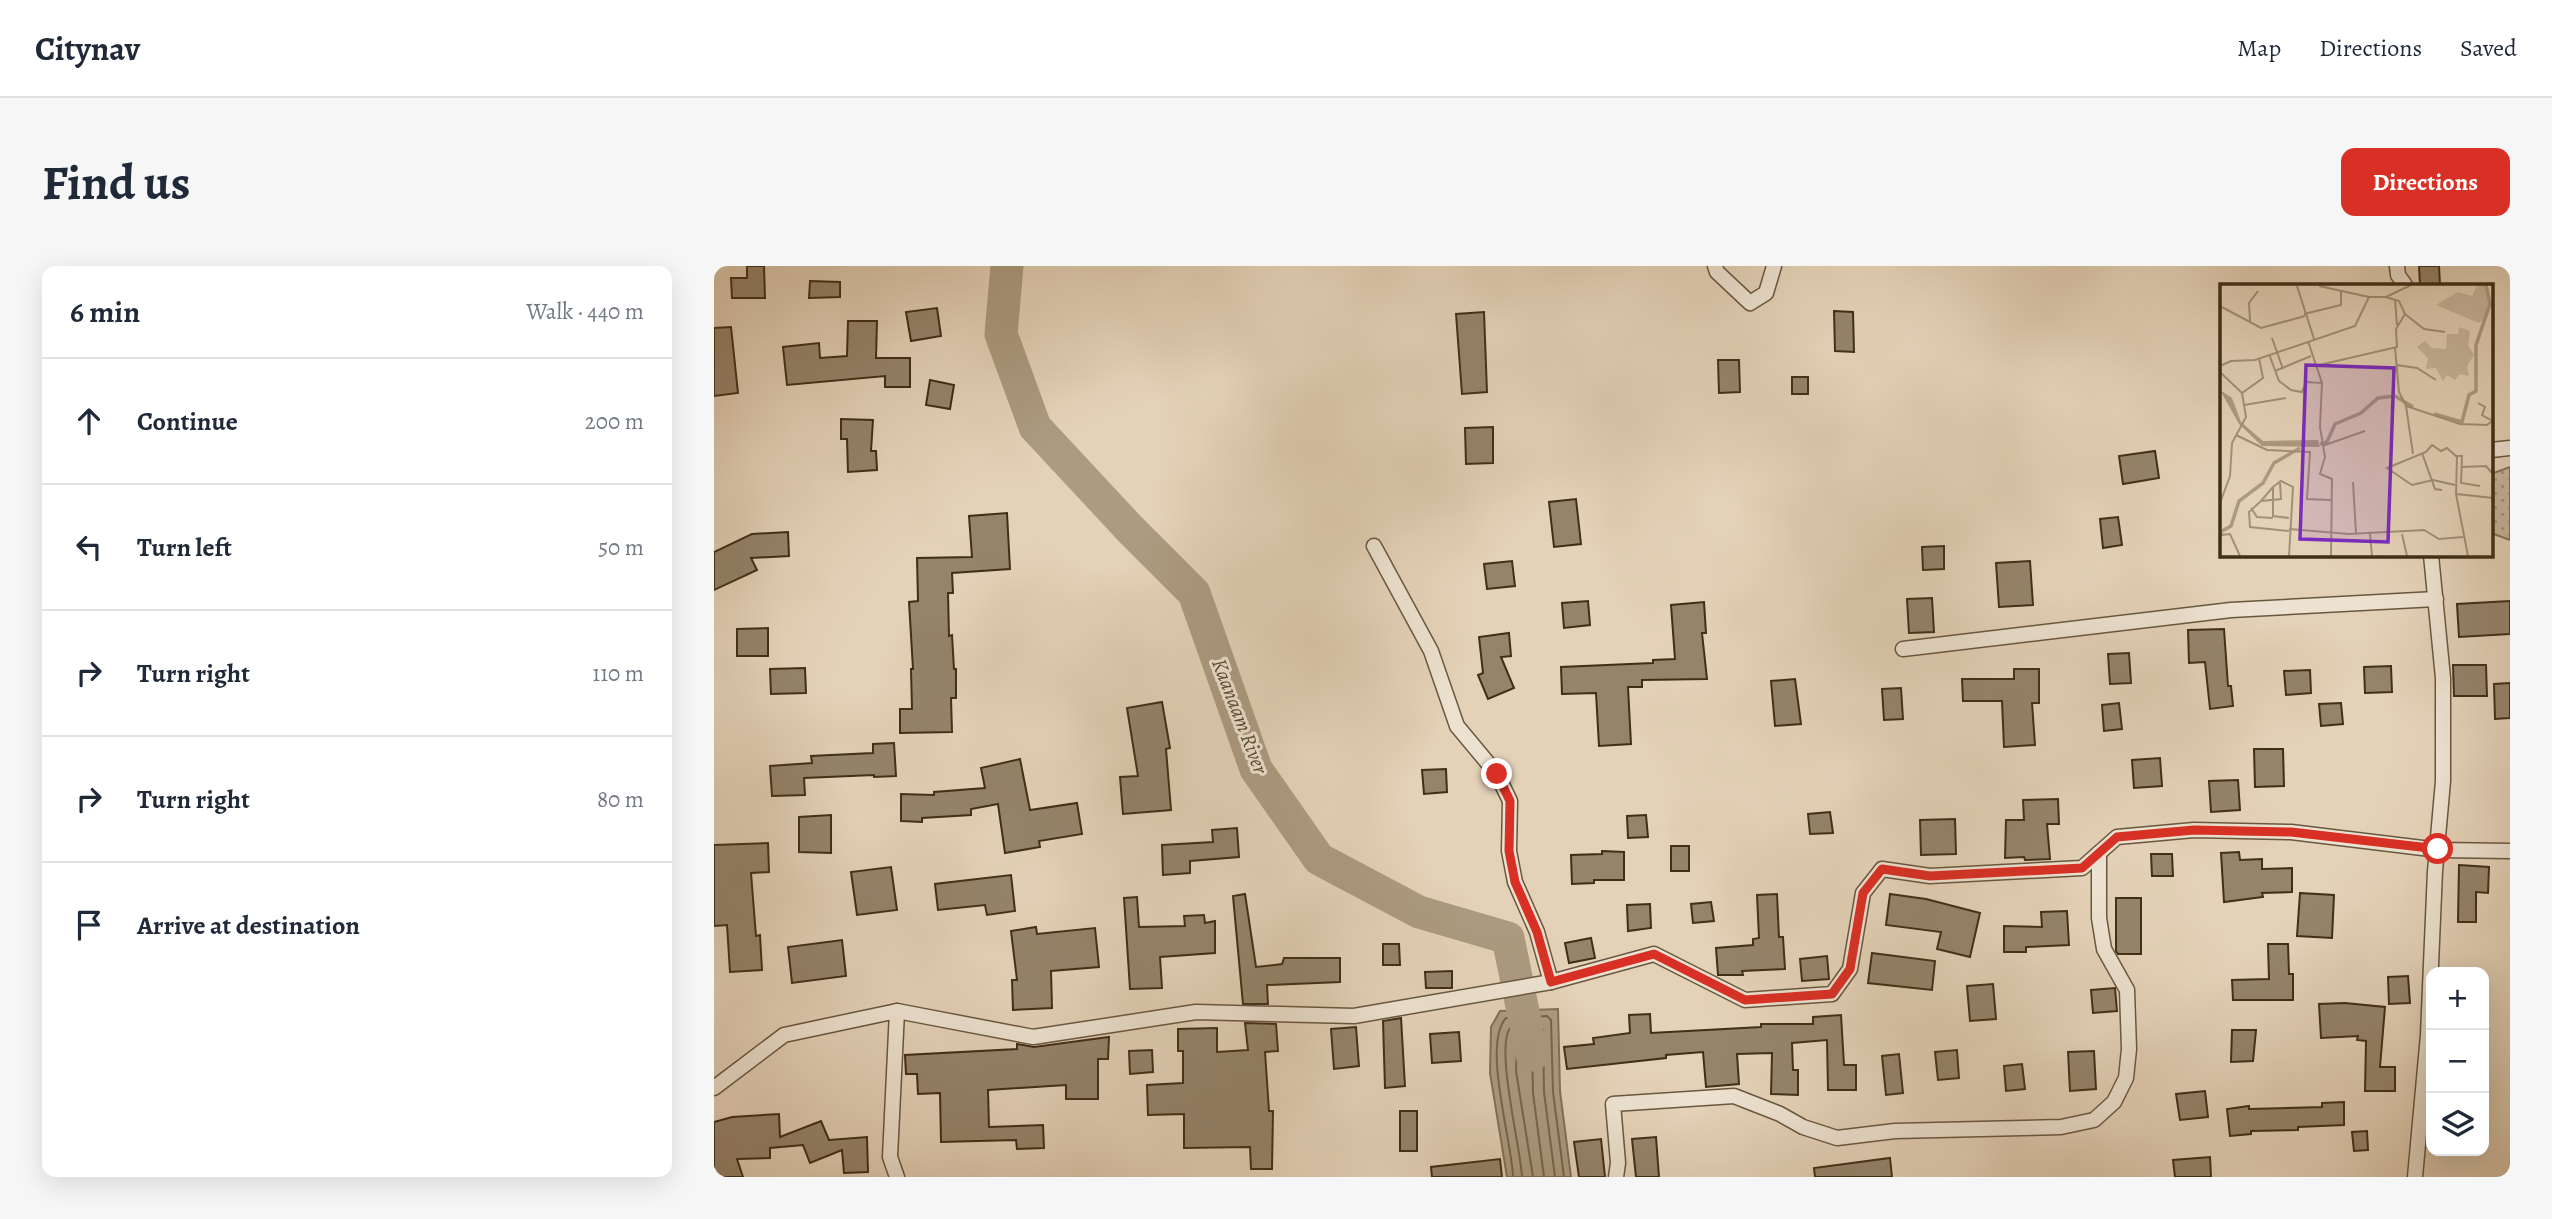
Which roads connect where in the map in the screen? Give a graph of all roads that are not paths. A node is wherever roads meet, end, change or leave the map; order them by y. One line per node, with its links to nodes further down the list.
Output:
1 (1715, 266): 2 (street)
2 (1774, 266)
3 (2397, 266): 4 (street)
4 (2404, 284)
5 (2510, 448): 6 (street)
6 (2492, 450)
7 (1374, 546): 14 (street)
8 (2431, 556): 9 (street)
9 (2436, 599): 10 (street); 11 (street)
10 (1903, 649)
11 (2438, 849): 12 (street); 13 (street); 20 (street)
12 (2510, 851)
13 (2099, 853): 14 (street); 19 (street)
14 (1551, 982): 15 (street)
15 (897, 1011): 17 (street); 18 (street)
16 (714, 1070): 17 (street)
17 (716, 1087)
18 (897, 1177)
19 (1616, 1177)
20 (2414, 1177)

